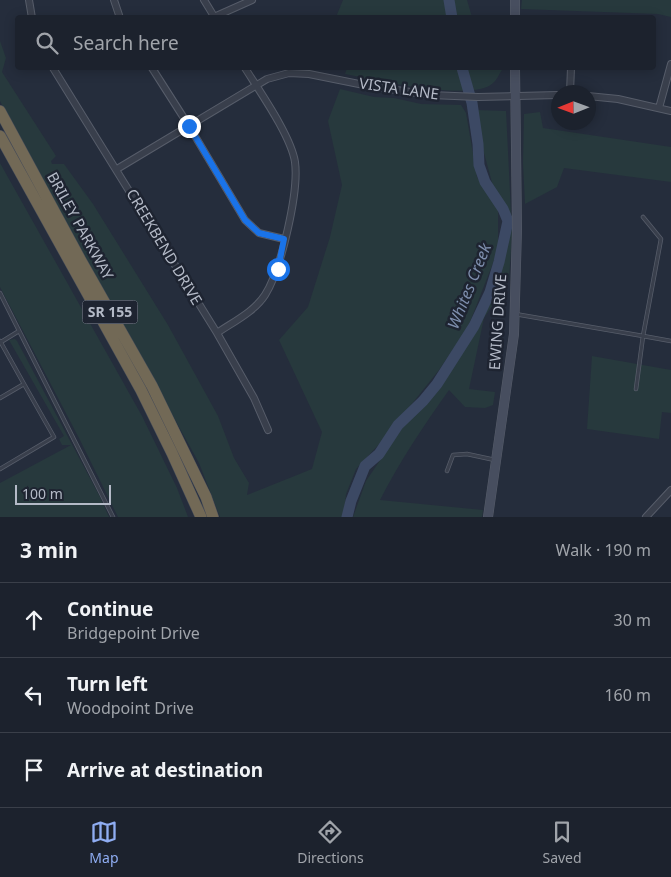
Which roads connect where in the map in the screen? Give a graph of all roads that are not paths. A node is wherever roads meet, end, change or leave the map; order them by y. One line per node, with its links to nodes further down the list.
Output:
1 (29, 0): 6 (street)
2 (114, 0): 7 (street)
3 (204, 0): 8 (street)
4 (252, 0): 9 (street)
5 (515, 0): 10 (street)
6 (32, 15)
7 (119, 15)
8 (214, 15)
9 (219, 15)
10 (515, 15)
11 (671, 64): 22 (street)
12 (54, 70): 27 (street, CREEKBEND DRIVE)
13 (153, 70): 25 (street)
14 (246, 70): 18 (street)
15 (515, 70): 20 (street, EWING DRIVE)
16 (571, 70): 17 (street)
17 (570, 85)
18 (256, 86): 20 (street, VISTA LANE); 25 (street, VISTA LANE); 29 (street)
19 (551, 95): 20 (street, VISTA LANE)
20 (515, 96): 31 (street, EWING DRIVE)
21 (596, 97): 22 (street)
22 (659, 108): 24 (street)
23 (0, 111): 47 (highway, BRILEY PARKWAY / SR 155)
24 (671, 112)
25 (189, 126): 27 (street, VISTA LANE); 29 (street)
26 (0, 136): 46 (highway, BRILEY PARKWAY / SR 155)
27 (117, 169): 33 (street, CREEKBEND DRIVE)
28 (643, 217): 34 (lane)
29 (284, 239): 33 (street)
30 (0, 293): 32 (lane)
31 (514, 314): 34 (lane); 41 (street, EWING DRIVE)
32 (20, 331): 36 (lane); 45 (lane)
33 (217, 333): 40 (street, CREEKBEND DRIVE)
34 (643, 336): 35 (lane); 38 (lane)
35 (671, 341)
36 (0, 342): 37 (lane)
37 (24, 384): 39 (lane); 42 (lane)
38 (636, 389)
39 (0, 398)
40 (268, 430)
41 (496, 460): 43 (lane); 48 (street, EWING DRIVE)
42 (0, 468)
43 (447, 471)
44 (671, 490): 49 (street)
45 (113, 517)
46 (201, 517)
47 (213, 517)
48 (488, 517)
49 (646, 517)

